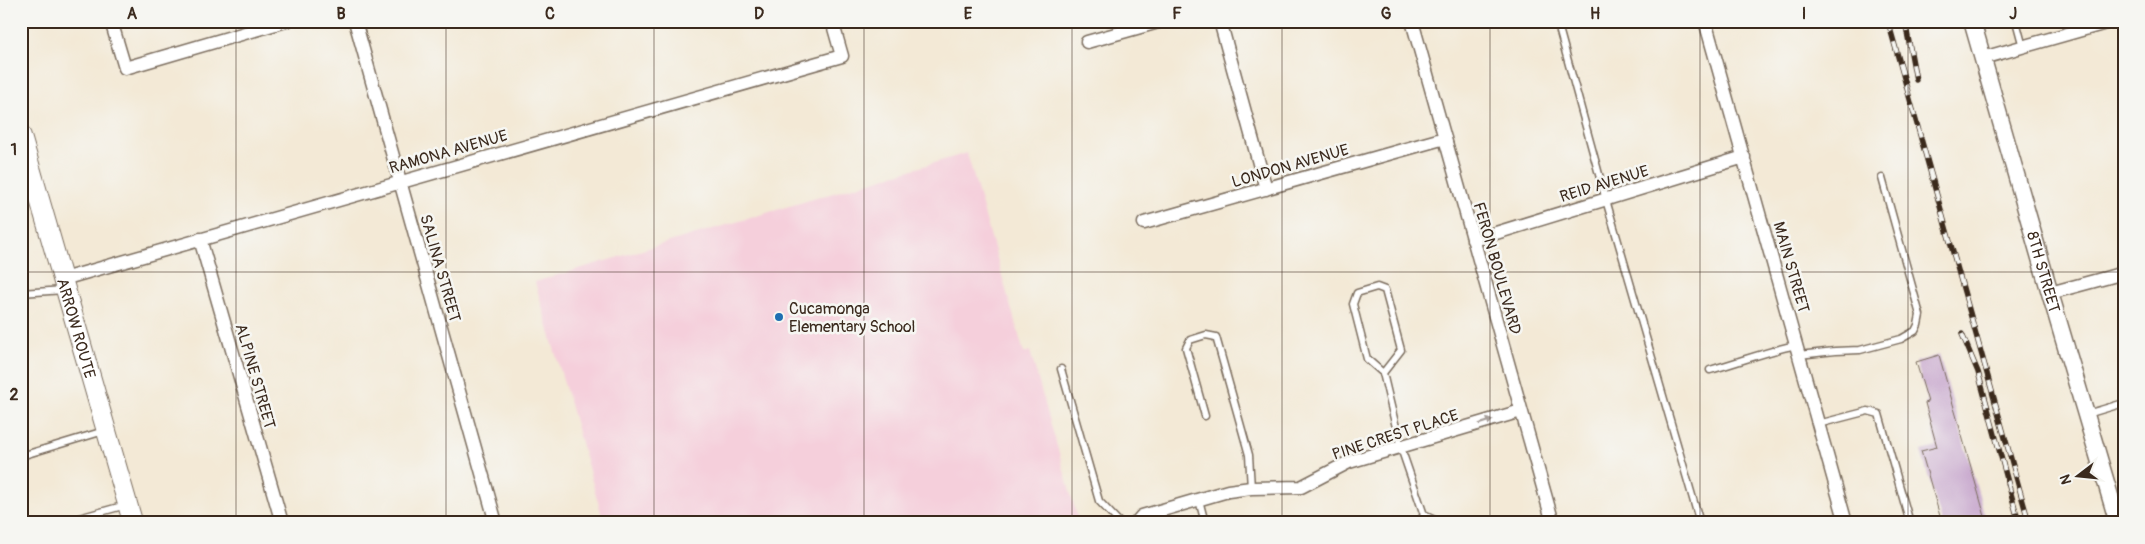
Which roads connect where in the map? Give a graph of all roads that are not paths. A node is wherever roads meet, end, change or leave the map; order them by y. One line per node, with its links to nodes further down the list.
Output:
1 (111, 21): 2 (street)
2 (286, 21)
3 (355, 21): 21 (street, SALINA STREET)
4 (832, 21): 21 (street, RAMONA AVENUE)
5 (1162, 21): 13 (street)
6 (1220, 21): 22 (street)
7 (1412, 21): 17 (street, FERON BOULEVARD)
8 (1557, 21): 23 (lane)
9 (1705, 21): 18 (street, MAIN STREET)
10 (1972, 21): 15 (street, 8TH STREET)
11 (2016, 21): 14 (lane)
12 (2113, 21): 14 (street)
13 (1087, 42)
14 (2024, 47): 15 (street)
15 (1984, 58): 30 (street, 8TH STREET)
16 (21, 135): 19 (main road, ARROW ROUTE)
17 (1445, 138): 22 (street, LONDON AVENUE); 26 (street, FERON BOULEVARD)
18 (1744, 157): 23 (street, REID AVENUE); 31 (street, MAIN STREET)
19 (26, 170): 28 (main road, ARROW ROUTE)
20 (1882, 178): 31 (lane)
21 (400, 182): 25 (street, RAMONA AVENUE); 50 (street, SALINA STREET)
22 (1266, 189): 24 (street, LONDON AVENUE)
23 (1606, 200): 26 (street, REID AVENUE); 57 (lane)
24 (1144, 223)
25 (200, 239): 28 (street, RAMONA AVENUE); 49 (street, ALPINE STREET)
26 (1473, 240): 36 (street, FERON BOULEVARD)
27 (2124, 273): 30 (street)
28 (64, 284): 29 (lane); 40 (main road, ARROW ROUTE)
29 (21, 293)
30 (2050, 293): 37 (street, 8TH STREET)
31 (1798, 350): 33 (lane); 39 (street, MAIN STREET)
32 (1061, 369): 51 (lane)
33 (1710, 370)
34 (1383, 373): 34 (lane); 41 (lane)
35 (2124, 403): 37 (lane)
36 (1521, 411): 41 (street, PINE CREST PLACE, one-way to 36); 56 (street, FERON BOULEVARD)
37 (2086, 415): 60 (street, 8TH STREET)
38 (1205, 416): 43 (lane)
39 (1818, 424): 58 (street, MAIN STREET); 59 (lane)
40 (106, 430): 42 (lane); 45 (main road, ARROW ROUTE)
41 (1401, 448): 43 (street, PINE CREST PLACE); 46 (lane)
42 (21, 456)
43 (1250, 488): 44 (street, PINE CREST PLACE)
44 (1199, 500): 52 (street, PINE CREST PLACE); 53 (lane)
45 (127, 504): 47 (lane); 48 (main road, ARROW ROUTE)
46 (1424, 515): 54 (lane); 55 (lane)
47 (61, 523)
48 (132, 523)
49 (282, 523)
50 (496, 523)
51 (1120, 523)
52 (1136, 523)
53 (1205, 523)
54 (1418, 523)
55 (1441, 523)
56 (1553, 523)
57 (1700, 523)
58 (1846, 523)
59 (1910, 523)
60 (2118, 523)

